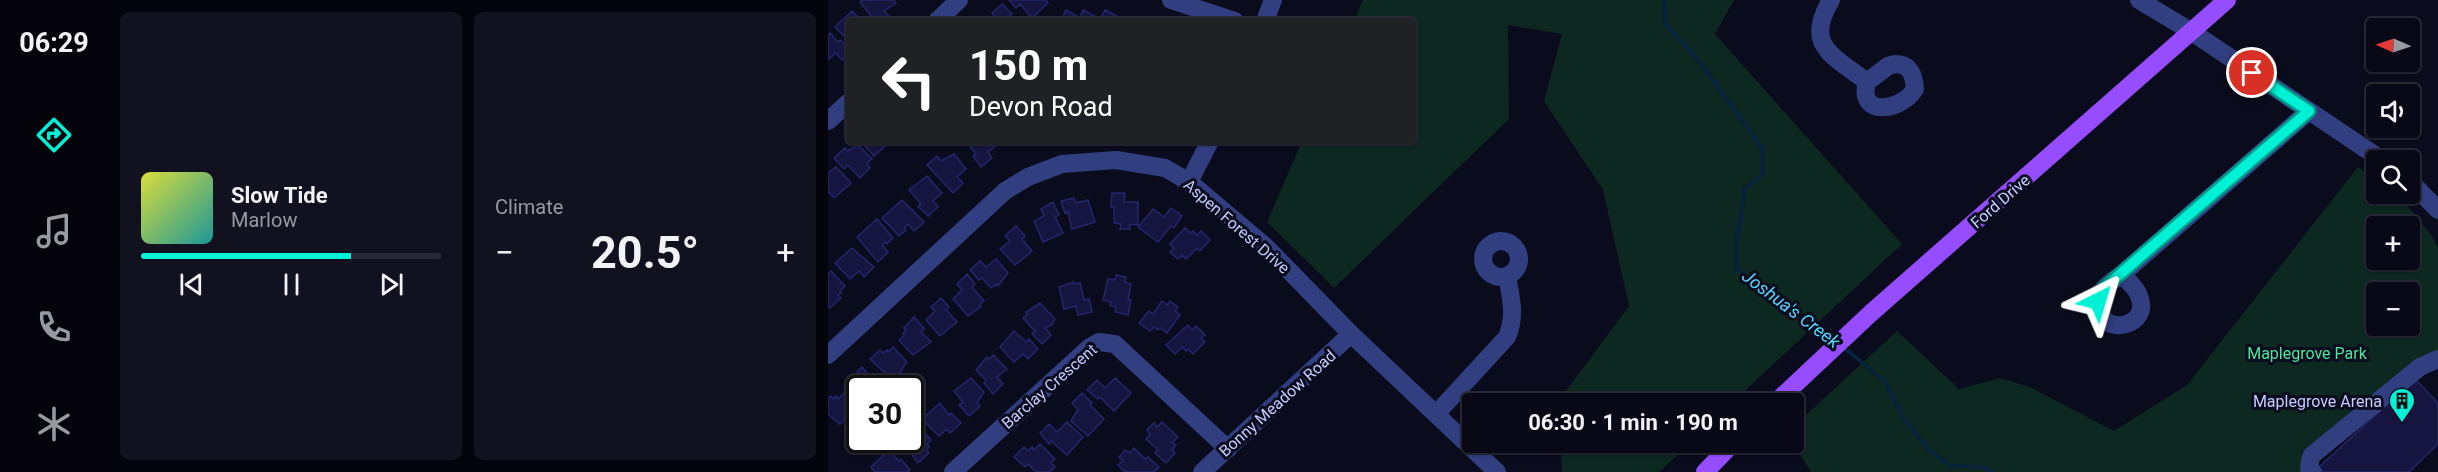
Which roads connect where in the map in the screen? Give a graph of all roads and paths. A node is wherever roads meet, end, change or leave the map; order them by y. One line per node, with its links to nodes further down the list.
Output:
1 (960, 0): 7 (street)
2 (1171, 0): 8 (street)
3 (1273, 0): 9 (street)
4 (1832, 0): 11 (street)
5 (2139, 0): 10 (street)
6 (2228, 0): 10 (main road, Ford Drive)
7 (940, 18)
8 (1227, 18)
9 (1266, 18)
10 (2192, 32): 13 (street); 25 (main road, Ford Drive)
11 (1867, 82)
12 (846, 105): 14 (street)
13 (2309, 111): 16 (street); 20 (street)
14 (828, 121)
15 (1208, 144): 17 (street)
16 (2367, 150)
17 (1189, 182): 22 (street, Aspen Forest Drive); 23 (street, Aspen Forest Drive)
18 (2420, 191): 19 (street)
19 (2438, 210)
20 (2121, 275)
21 (1507, 276): 26 (street)
22 (1351, 334): 26 (street, Aspen Forest Drive); 27 (street, Bonny Meadow Road)
23 (828, 355)
24 (2438, 359): 33 (street)
25 (1786, 393)
26 (1437, 413): 31 (street, Aspen Forest Drive)
27 (1228, 449): 29 (street, Barclay Crescent); 30 (street, Bonny Meadow Road)
28 (1723, 453): 32 (main road)
29 (953, 472)
30 (1202, 472)
31 (1497, 472)
32 (1705, 472)
33 (2313, 472)

